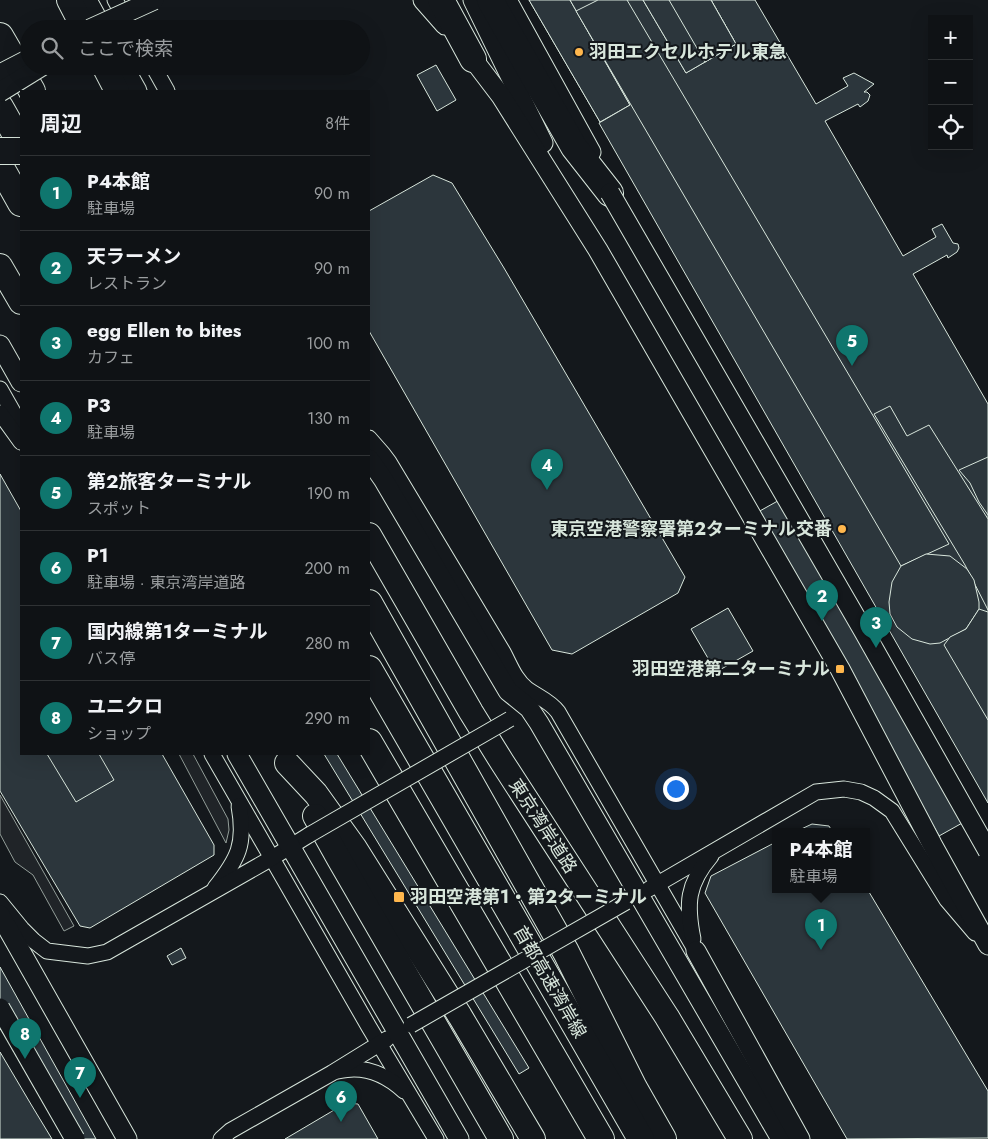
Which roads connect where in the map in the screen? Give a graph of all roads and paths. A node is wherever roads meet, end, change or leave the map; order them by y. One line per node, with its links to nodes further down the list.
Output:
1 (68, 0): 10 (highway)
2 (87, 0): 11 (street)
3 (115, 0): 14 (street)
4 (155, 0): 12 (street, bridge); 13 (street, bridge)
5 (423, 0): 16 (street)
6 (441, 0): 16 (highway)
7 (473, 0): 37 (street)
8 (490, 0): 35 (highway)
9 (507, 0): 35 (street)
10 (79, 20)
11 (98, 20)
12 (110, 20)
13 (124, 20)
14 (126, 20)
15 (0, 36): 18 (highway)
16 (473, 59): 37 (street)
17 (20, 64): 19 (street, bridge)
18 (20, 70)
19 (0, 74)
20 (23, 75): 25 (highway)
21 (27, 75): 29 (street, bridge)
22 (109, 75): 26 (highway)
23 (128, 75): 27 (street)
24 (157, 75): 28 (street)
25 (31, 90)
26 (116, 90)
27 (135, 90)
28 (166, 90)
29 (0, 92)
30 (0, 107): 31 (highway)
31 (20, 142)
32 (20, 150): 33 (highway, bridge)
33 (0, 151)
34 (0, 166): 36 (highway)
35 (610, 193): 61 (street, bridge)
36 (20, 201)
37 (589, 236): 68 (street)
38 (0, 266): 39 (highway)
39 (20, 300)
40 (0, 345): 41 (street)
41 (20, 380)
42 (0, 389): 44 (street)
43 (0, 414): 46 (street)
44 (20, 424)
45 (370, 439): 63 (street)
46 (20, 441)
47 (370, 460): 51 (street)
48 (370, 537): 86 (highway, 東京湾岸道路)
49 (370, 605): 85 (highway)
50 (370, 672): 84 (highway, 首都高速湾岸線)
51 (529, 708): 59 (street, bridge); 65 (street)
52 (370, 744): 57 (highway, 首都高速湾岸線)
53 (213, 755): 58 (street)
54 (238, 755): 59 (street)
55 (366, 755): 57 (highway)
56 (284, 758): 81 (highway); 82 (highway)
57 (390, 778): 83 (highway, 首都高速湾岸線)
58 (236, 795): 62 (street); 64 (street)
59 (290, 846): 62 (street); 72 (street)
60 (716, 849): 63 (street); 69 (street); 70 (street)
61 (988, 851)
62 (272, 858): 64 (street); 73 (street)
63 (657, 884): 65 (street); 70 (street)
64 (212, 892): 66 (street)
65 (633, 898): 72 (street, bridge); 87 (street)
66 (0, 902)
67 (0, 915): 77 (street)
68 (988, 945)
69 (988, 949)
70 (696, 950): 88 (street)
71 (0, 1008): 76 (street, bridge)
72 (405, 1028): 73 (street); 80 (street)
73 (380, 1044): 74 (street); 75 (street)
74 (332, 1073): 75 (street); 78 (street)
75 (411, 1096): 79 (street)
76 (75, 1139)
77 (127, 1139)
78 (221, 1139)
79 (436, 1139)
80 (459, 1139)
81 (502, 1139)
82 (533, 1139)
83 (601, 1139)
84 (641, 1139)
85 (663, 1139)
86 (740, 1139)
87 (781, 1139)
88 (800, 1139)

